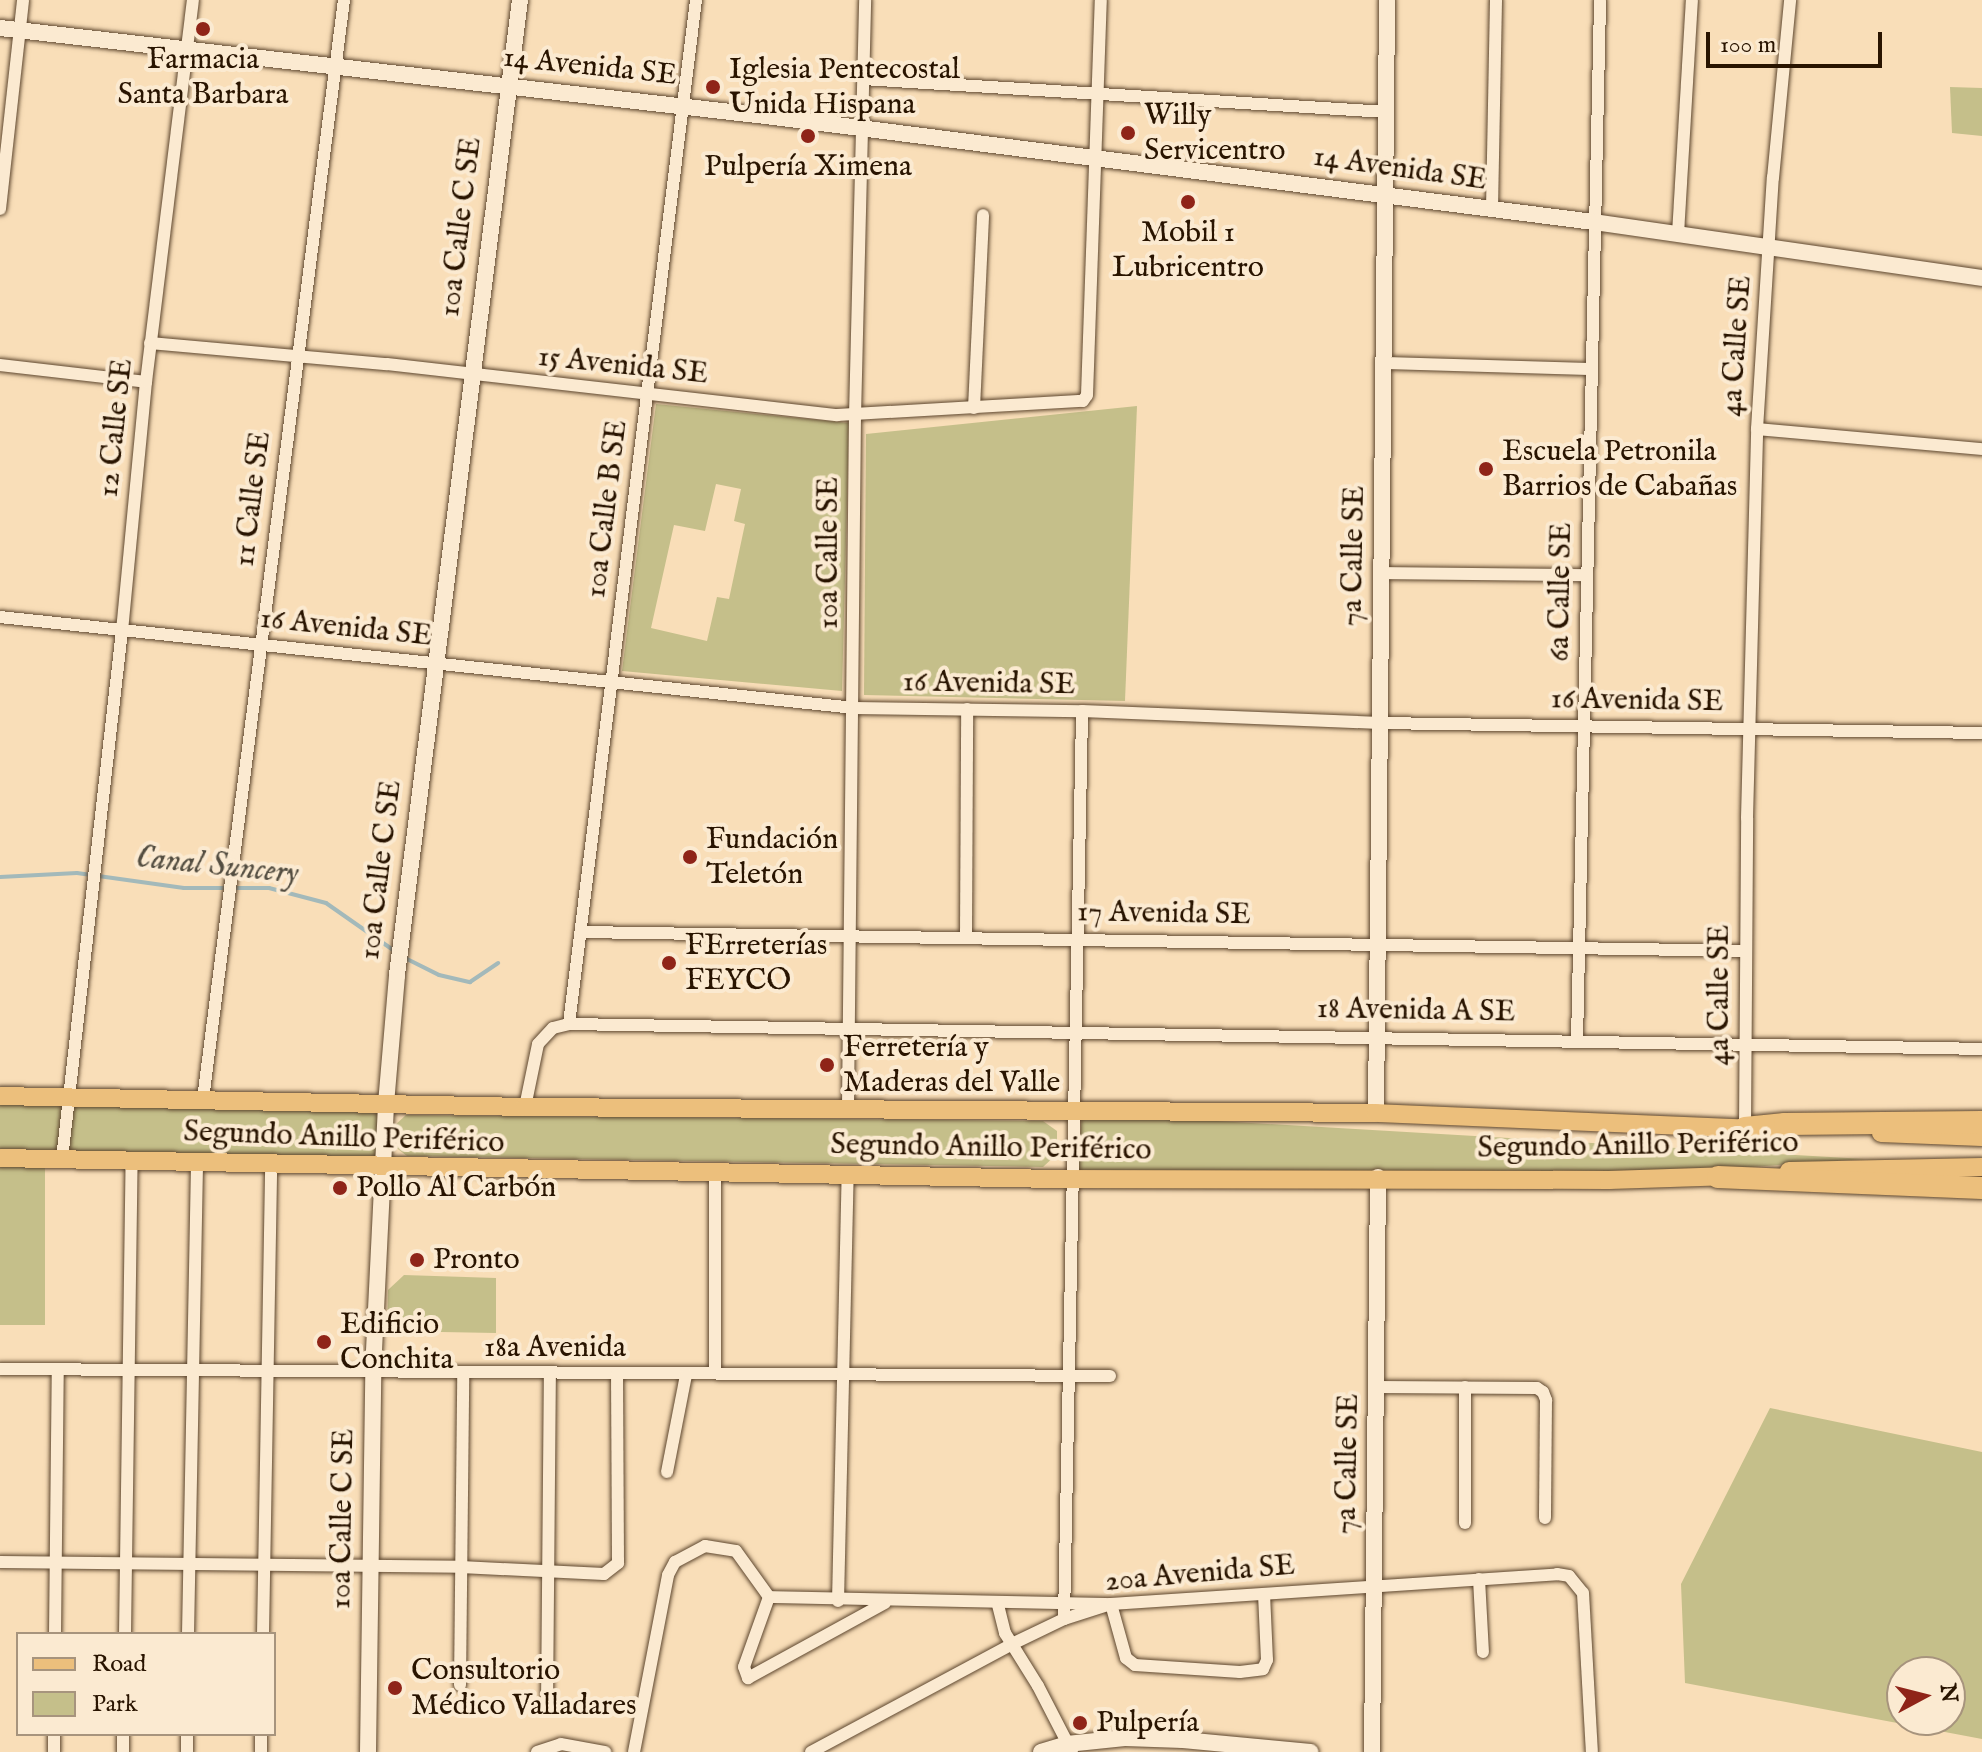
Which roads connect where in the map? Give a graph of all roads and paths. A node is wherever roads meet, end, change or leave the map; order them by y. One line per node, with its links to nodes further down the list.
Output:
1 (23, 0): 14 (street)
2 (193, 0): 15 (street, 12 Calle SE)
3 (344, 0): 16 (street, 11 Calle SE)
4 (520, 0): 18 (street, 10a Calle C SE)
5 (696, 0): 20 (street, 10a Calle B SE)
6 (865, 0): 17 (street, 10a Calle SE)
7 (1101, 0): 19 (street)
8 (1387, 0): 21 (street, 7a Calle SE)
9 (1496, 0): 26 (street)
10 (1600, 0): 28 (street, 6a Calle SE)
11 (1692, 0): 29 (street)
12 (1790, 0): 30 (street, 4a Calle SE)
13 (0, 28): 14 (street, 14 Avenida SE)
14 (20, 30): 15 (street, 14 Avenida SE); 25 (street)
15 (188, 49): 16 (street, 14 Avenida SE); 32 (street, 12 Calle SE)
16 (335, 65): 18 (street, 14 Avenida SE); 33 (street, 11 Calle SE)
17 (863, 79): 19 (street); 22 (street, 10a Calle SE)
18 (508, 86): 20 (street, 14 Avenida SE); 37 (street, 10a Calle C SE)
19 (1099, 95): 21 (street); 23 (street)
20 (683, 105): 22 (street, 14 Avenida SE); 39 (street, 10a Calle B SE)
21 (1386, 112): 24 (street, 7a Calle SE)
22 (860, 128): 23 (street, 14 Avenida SE); 41 (street, 10a Calle SE)
23 (1097, 158): 24 (street, 14 Avenida SE); 40 (street, 15 Avenida SE)
24 (1385, 195): 26 (street, 14 Avenida SE); 34 (street, 7a Calle SE)
25 (0, 209)
26 (1492, 209): 28 (street, 14 Avenida SE)
27 (983, 215): 40 (street)
28 (1594, 222): 29 (street, 14 Avenida SE); 36 (street, 6a Calle SE)
29 (1678, 234): 30 (street, 14 Avenida SE)
30 (1769, 248): 31 (street, 14 Avenida SE); 42 (street, 4a Calle SE)
31 (1982, 278)
32 (150, 343): 33 (street, 15 Avenida SE); 38 (street, 12 Calle SE)
33 (297, 357): 37 (street, 15 Avenida SE); 48 (street, 11 Calle SE)
34 (1384, 363): 36 (street); 44 (street, 7a Calle SE)
35 (0, 365): 38 (street)
36 (1591, 369): 45 (street, 6a Calle SE)
37 (470, 376): 39 (street, 15 Avenida SE); 49 (street, 10a Calle C SE)
38 (146, 382): 47 (street, 12 Calle SE)
39 (647, 395): 41 (street, 15 Avenida SE); 50 (street, 10a Calle B SE)
40 (974, 408): 41 (street, 15 Avenida SE)
41 (855, 416): 51 (street, 10a Calle SE)
42 (1757, 429): 43 (street); 56 (street, 4a Calle SE)
43 (1982, 449)
44 (1382, 573): 45 (street); 54 (street, 7a Calle SE)
45 (1587, 575): 55 (street, 6a Calle SE)
46 (0, 617): 47 (street, 16 Avenida SE)
47 (122, 631): 48 (street, 16 Avenida SE); 73 (street, 12 Calle SE)
48 (260, 646): 49 (street, 16 Avenida SE); 74 (street, 11 Calle SE)
49 (435, 663): 50 (street, 16 Avenida SE); 75 (street, 10a Calle C SE)
50 (611, 685): 51 (street, 16 Avenida SE); 58 (street, 10a Calle B SE)
51 (854, 708): 52 (street, 16 Avenida SE); 59 (street, 10a Calle SE)
52 (967, 709): 53 (street, 16 Avenida SE); 60 (street)
53 (1082, 711): 54 (street, 16 Avenida SE); 61 (street)
54 (1380, 723): 55 (street, 16 Avenida SE); 62 (street, 7a Calle SE)
55 (1584, 726): 56 (street, 16 Avenida SE); 63 (street, 6a Calle SE)
56 (1750, 729): 57 (street, 16 Avenida SE); 64 (street, 4a Calle SE)
57 (1982, 733)
58 (581, 932): 59 (street, 17 Avenida SE); 65 (street, 10a Calle B SE)
59 (849, 934): 60 (street, 17 Avenida SE); 66 (street, 10a Calle SE)
60 (966, 935): 61 (street, 17 Avenida SE)
61 (1077, 938): 62 (street, 17 Avenida SE); 67 (street)
62 (1378, 944): 63 (street, 17 Avenida SE); 68 (street, 7a Calle SE)
63 (1579, 948): 64 (street, 17 Avenida SE); 69 (street, 6a Calle SE)
64 (1746, 951): 70 (street, 4a Calle SE)
65 (569, 1024): 66 (street, 18 Avenida A SE); 76 (street)
66 (849, 1028): 67 (street, 18 Avenida A SE); 77 (street, 10a Calle SE)
67 (1076, 1031): 68 (street, 18 Avenida A SE); 78 (street)
68 (1377, 1036): 69 (street, 18 Avenida A SE); 79 (street, 7a Calle SE)
69 (1577, 1041): 70 (street, 18 Avenida A SE)
70 (1745, 1045): 71 (street, 18 Avenida A SE); 81 (street, 4a Calle SE)
71 (1982, 1049)
72 (0, 1096): 73 (main road, Segundo Anillo Periférico)
73 (66, 1098): 74 (main road, Segundo Anillo Periférico); 84 (street)
74 (203, 1099): 75 (main road, Segundo Anillo Periférico)
75 (386, 1104): 76 (main road, Segundo Anillo Periférico); 88 (street, 10a Calle C SE)
76 (525, 1107): 77 (main road, Segundo Anillo Periférico)
77 (848, 1107): 78 (main road, Segundo Anillo Periférico)
78 (1074, 1112): 79 (main road, Segundo Anillo Periférico); 94 (street)
79 (1376, 1113): 81 (main road, Segundo Anillo Periférico)
80 (1982, 1122): 81 (highway)
81 (1745, 1128): 82 (main road, Segundo Anillo Periférico)
82 (1982, 1137)
83 (0, 1158): 84 (main road, Segundo Anillo Periférico)
84 (62, 1159): 85 (main road, Segundo Anillo Periférico)
85 (132, 1160): 86 (main road, Segundo Anillo Periférico); 98 (street)
86 (197, 1162): 87 (main road, Segundo Anillo Periférico); 100 (street)
87 (271, 1164): 88 (main road, Segundo Anillo Periférico); 99 (street)
88 (383, 1167): 90 (main road, Segundo Anillo Periférico); 101 (street, 10a Calle C SE)
89 (1982, 1167): 93 (main road, Segundo Anillo Periférico)
90 (715, 1173): 91 (main road, Segundo Anillo Periférico); 103 (street)
91 (848, 1175): 94 (main road, Segundo Anillo Periférico); 102 (street)
92 (1378, 1177): 93 (main road, Segundo Anillo Periférico); 94 (main road, Segundo Anillo Periférico); 110 (street, 7a Calle SE)
93 (1718, 1177): 95 (highway)
94 (1073, 1178): 108 (street)
95 (1982, 1188)
96 (0, 1369): 97 (street, 18a Avenida)
97 (58, 1369): 98 (street, 18a Avenida); 116 (street)
98 (129, 1369): 100 (street, 18a Avenida); 117 (street)
99 (266, 1369): 100 (street, 18a Avenida); 101 (street, 18a Avenida); 119 (street)
100 (192, 1371): 118 (street)
101 (373, 1371): 104 (street, 18a Avenida); 121 (street, 10a Calle C SE)
102 (844, 1372): 103 (street, 18a Avenida); 108 (street, 18a Avenida); 127 (street)
103 (715, 1373): 107 (street, 18a Avenida)
104 (463, 1374): 105 (street, 18a Avenida); 120 (street)
105 (550, 1374): 106 (street, 18a Avenida); 122 (street)
106 (617, 1375): 107 (street, 18a Avenida); 122 (street)
107 (686, 1375): 112 (street)
108 (1069, 1375): 109 (street, 18a Avenida); 131 (street)
109 (1110, 1376)
110 (1377, 1387): 111 (street); 124 (street, 7a Calle SE)
111 (1465, 1387): 113 (street); 114 (street)
112 (667, 1472)
113 (1545, 1518)
114 (1465, 1523)
115 (0, 1562): 116 (street)
116 (56, 1563): 117 (street); 133 (street)
117 (127, 1564): 118 (street); 134 (street)
118 (189, 1565): 119 (street); 135 (street)
119 (264, 1567): 121 (street); 136 (street)
120 (461, 1567): 121 (street); 122 (street); 139 (street)
121 (370, 1568): 143 (street, 10a Calle C SE)
122 (550, 1572): 140 (street)
123 (1479, 1579): 124 (street, 20a Avenida SE); 138 (street); 150 (street, 20a Avenida SE)
124 (1375, 1586): 125 (street, 20a Avenida SE); 149 (street, 7a Calle SE)
125 (1264, 1594): 129 (street, 20a Avenida SE); 129 (street)
126 (769, 1597): 127 (street); 128 (street); 145 (street)
127 (838, 1601): 128 (street)
128 (888, 1601): 130 (street)
129 (1111, 1604): 131 (street); 132 (street, 20a Avenida SE)
130 (998, 1605): 131 (street); 137 (street)
131 (1064, 1605): 132 (street)
132 (1064, 1619): 137 (street, 20a Avenida SE)
133 (55, 1632)
134 (125, 1632)
135 (188, 1632)
136 (263, 1632)
137 (1012, 1644): 141 (street); 146 (street, 20a Avenida SE)
138 (1483, 1652)
139 (460, 1685)
140 (547, 1705)
141 (1070, 1748): 147 (street); 148 (street)
142 (540, 1749): 144 (street)
143 (368, 1752)
144 (605, 1752)
145 (634, 1752)
146 (811, 1752)
147 (1041, 1752)
148 (1310, 1752)
149 (1372, 1752)
150 (1592, 1752)

